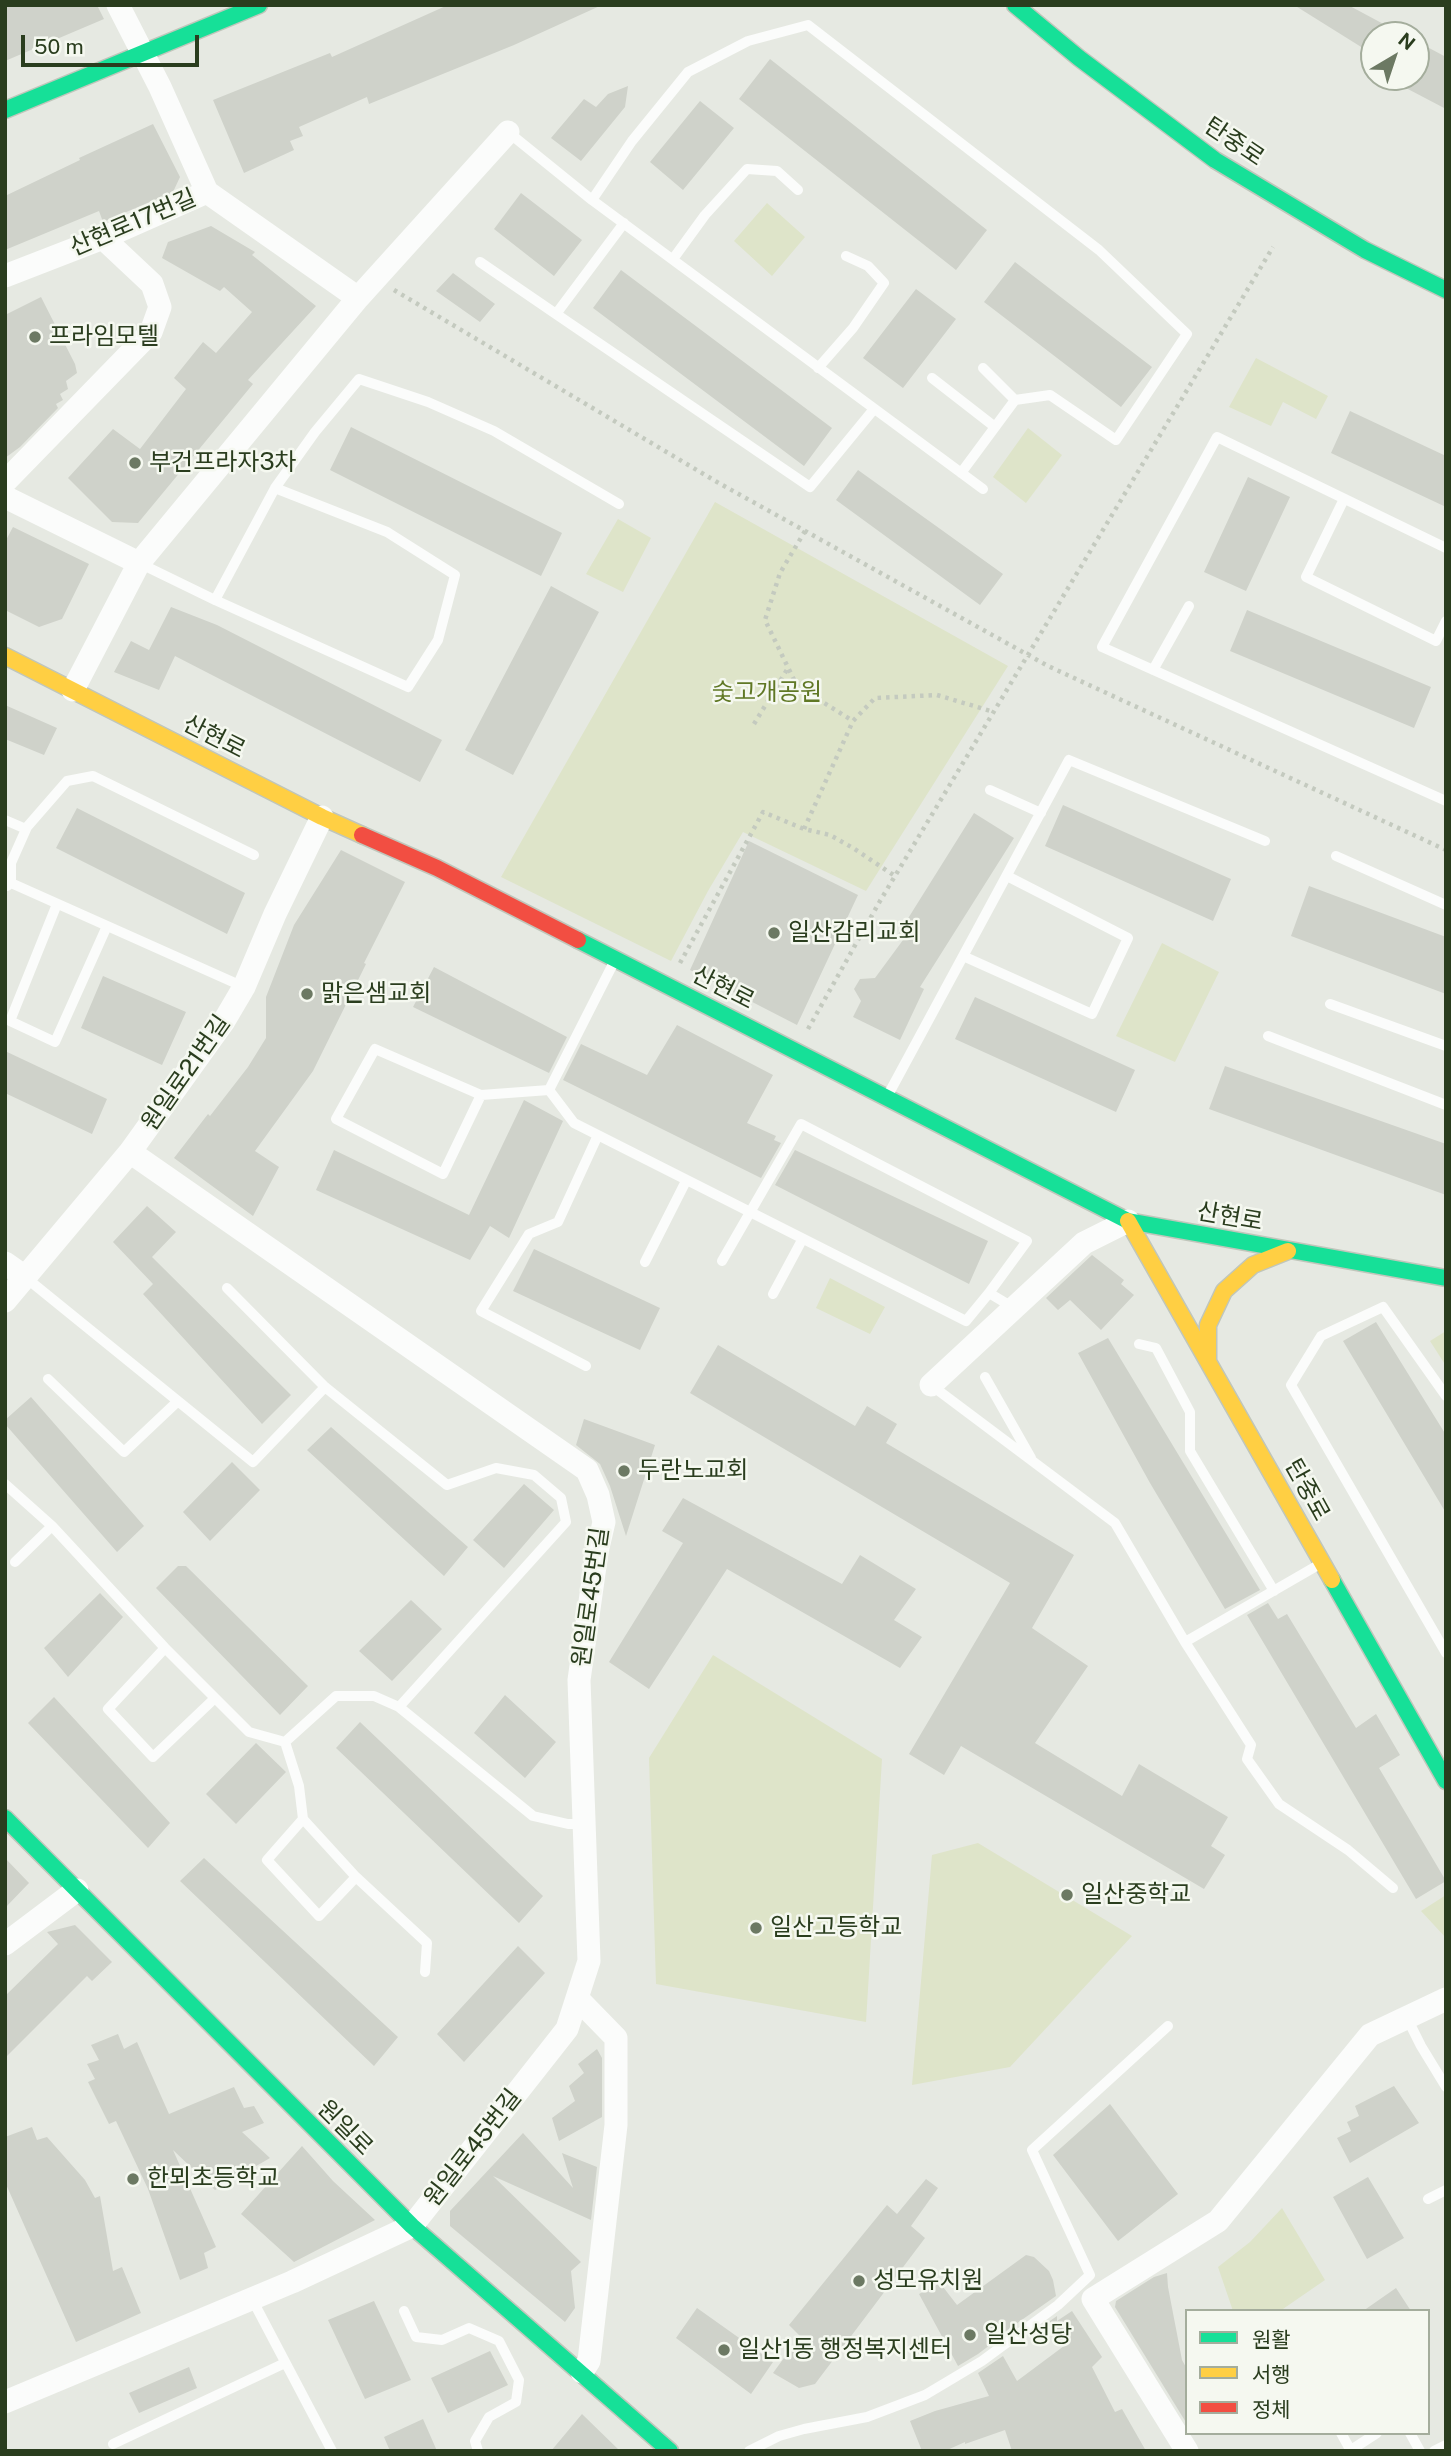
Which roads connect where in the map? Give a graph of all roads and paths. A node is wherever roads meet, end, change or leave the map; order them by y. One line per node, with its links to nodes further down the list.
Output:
1 (118, 5): 4 (street)
2 (259, 5): 4 (main road)
3 (1015, 5): 18 (main road, 탄중로)
4 (144, 53): 5 (main road); 8 (street)
5 (5, 110)
6 (508, 132): 9 (lane); 19 (street)
7 (798, 190): 14 (lane)
8 (207, 192): 11 (street, 산현로17번길); 19 (street, 산현로17번길)
9 (592, 200): 10 (lane); 24 (lane)
10 (624, 223): 14 (lane); 20 (lane)
11 (103, 238): 16 (street, 산현로17번길); 28 (street)
12 (1273, 247): 40 (path)
13 (846, 256): 21 (lane)
14 (673, 259): 21 (lane)
15 (480, 262): 20 (lane)
16 (5, 276)
17 (393, 289): 34 (path)
18 (1446, 290)
19 (358, 298): 36 (street)
20 (556, 314): 25 (lane)
21 (818, 368): 25 (lane)
22 (983, 368): 24 (lane)
23 (932, 378): 26 (lane)
24 (1015, 400): 26 (lane)
25 (874, 409): 27 (lane)
26 (996, 427): 27 (lane)
27 (961, 473): 30 (lane)
28 (5, 482)
29 (275, 488): 33 (lane); 37 (lane); 37 (lane)
30 (983, 489)
31 (5, 497): 36 (street)
32 (1344, 499): 35 (lane); 39 (lane); 43 (lane)
33 (619, 504)
34 (805, 531): 40 (path); 42 (path)
35 (1446, 548)
36 (139, 563): 37 (lane); 44 (street)
37 (215, 600)
38 (1189, 606): 43 (lane)
39 (1446, 621)
40 (1028, 655): 45 (path); 56 (path)
41 (5, 656): 44 (main road, 산현로)
42 (788, 667): 46 (path); 47 (path)
43 (1153, 670): 49 (lane)
44 (73, 690): 51 (main road, 산현로)
45 (994, 712): 46 (path); 59 (path)
46 (853, 721): 54 (path)
47 (754, 724)
48 (990, 790): 50 (lane)
49 (1446, 801)
50 (1041, 813): 55 (lane); 60 (lane)
51 (322, 817): 66 (main road, 산현로); 68 (street, 원일로21번길)
52 (5, 820): 53 (lane)
53 (26, 829): 57 (lane); 61 (lane)
54 (804, 829): 59 (path); 67 (path)
55 (1265, 841)
56 (1446, 850)
57 (254, 855)
58 (1336, 856): 63 (lane)
59 (895, 876): 71 (path)
60 (1007, 876): 65 (lane); 65 (lane)
61 (8, 885): 62 (lane)
62 (57, 904): 64 (lane); 64 (lane)
63 (1446, 905)
64 (107, 926): 68 (lane)
65 (963, 956): 75 (lane)
66 (616, 959): 73 (lane); 75 (main road, 산현로)
67 (675, 973)
68 (244, 987): 78 (street, 원일로21번길)
69 (1330, 1004): 72 (lane)
70 (1268, 1036): 76 (lane)
71 (803, 1038)
72 (1446, 1046)
73 (548, 1090): 74 (lane); 77 (lane)
74 (481, 1095): 74 (lane)
75 (887, 1098): 81 (main road, 산현로)
76 (1446, 1105)
77 (598, 1135): 79 (lane); 96 (lane)
78 (130, 1152): 87 (street, 원일로21번길); 118 (street, 원일로45번길)
79 (686, 1181): 80 (lane); 85 (lane)
80 (749, 1213): 82 (lane); 84 (lane); 90 (lane)
81 (1128, 1221): 83 (main road, 산현로); 93 (street); 95 (main road, 탄중로)
82 (802, 1240): 90 (lane); 91 (lane)
83 (1289, 1251): 88 (main road, 산현로); 95 (main road)
84 (722, 1261)
85 (645, 1262)
86 (5, 1263): 87 (street)
87 (26, 1277): 92 (street, 원일로21번길); 102 (lane)
88 (1446, 1278)
89 (227, 1288): 100 (lane)
90 (989, 1293): 93 (lane)
91 (773, 1294)
92 (5, 1301)
93 (1014, 1309): 99 (street)
94 (1139, 1344): 108 (lane)
95 (1208, 1361): 107 (main road, 탄중로)
96 (586, 1366)
97 (985, 1377): 103 (lane)
98 (48, 1379): 102 (lane)
99 (931, 1385): 103 (lane)
100 (326, 1387): 102 (lane); 113 (lane)
101 (1446, 1396): 111 (lane)
102 (178, 1401)
103 (1034, 1463): 109 (lane)
104 (5, 1484): 105 (lane)
105 (52, 1526): 106 (lane); 110 (lane)
106 (15, 1562)
107 (1322, 1563): 108 (lane); 115 (main road, 탄중로)
108 (1274, 1591): 109 (lane)
109 (1185, 1642): 120 (lane)
110 (165, 1648): 112 (lane); 112 (lane)
111 (1446, 1654)
112 (215, 1698): 114 (lane)
113 (399, 1707): 114 (lane); 118 (lane)
114 (285, 1742): 117 (lane)
115 (1445, 1778)
116 (5, 1818): 121 (main road, 원일로)
117 (303, 1819): 119 (lane); 119 (lane)
118 (584, 1824): 124 (street, 원일로45번길)
119 (356, 1878): 123 (lane)
120 (1393, 1888)
121 (77, 1890): 122 (street); 131 (main road, 원일로)
122 (5, 1944)
123 (425, 1972)
124 (577, 1998): 131 (street, 원일로45번길); 137 (street)
125 (1446, 1999): 126 (street)
126 (1407, 2018): 128 (lane); 134 (street)
127 (1168, 2026): 132 (lane)
128 (1446, 2087)
129 (1446, 2190): 130 (lane)
130 (1428, 2199)
131 (412, 2226): 133 (street); 137 (main road, 원일로)
132 (1090, 2275): 134 (lane); 147 (lane)
133 (253, 2299): 136 (lane); 138 (street)
134 (1093, 2299): 148 (street)
135 (404, 2311): 145 (lane)
136 (285, 2362): 141 (lane); 144 (lane)
137 (582, 2372): 146 (main road, 원일로)
138 (5, 2402)
139 (1374, 2435): 143 (lane)
140 (1411, 2435): 149 (lane)
141 (113, 2444)
142 (1446, 2445): 150 (lane)
143 (1351, 2450)
144 (332, 2451)
145 (478, 2451)
146 (670, 2451)
147 (749, 2451)
148 (1187, 2451)
149 (1420, 2451)
150 (1434, 2451)

